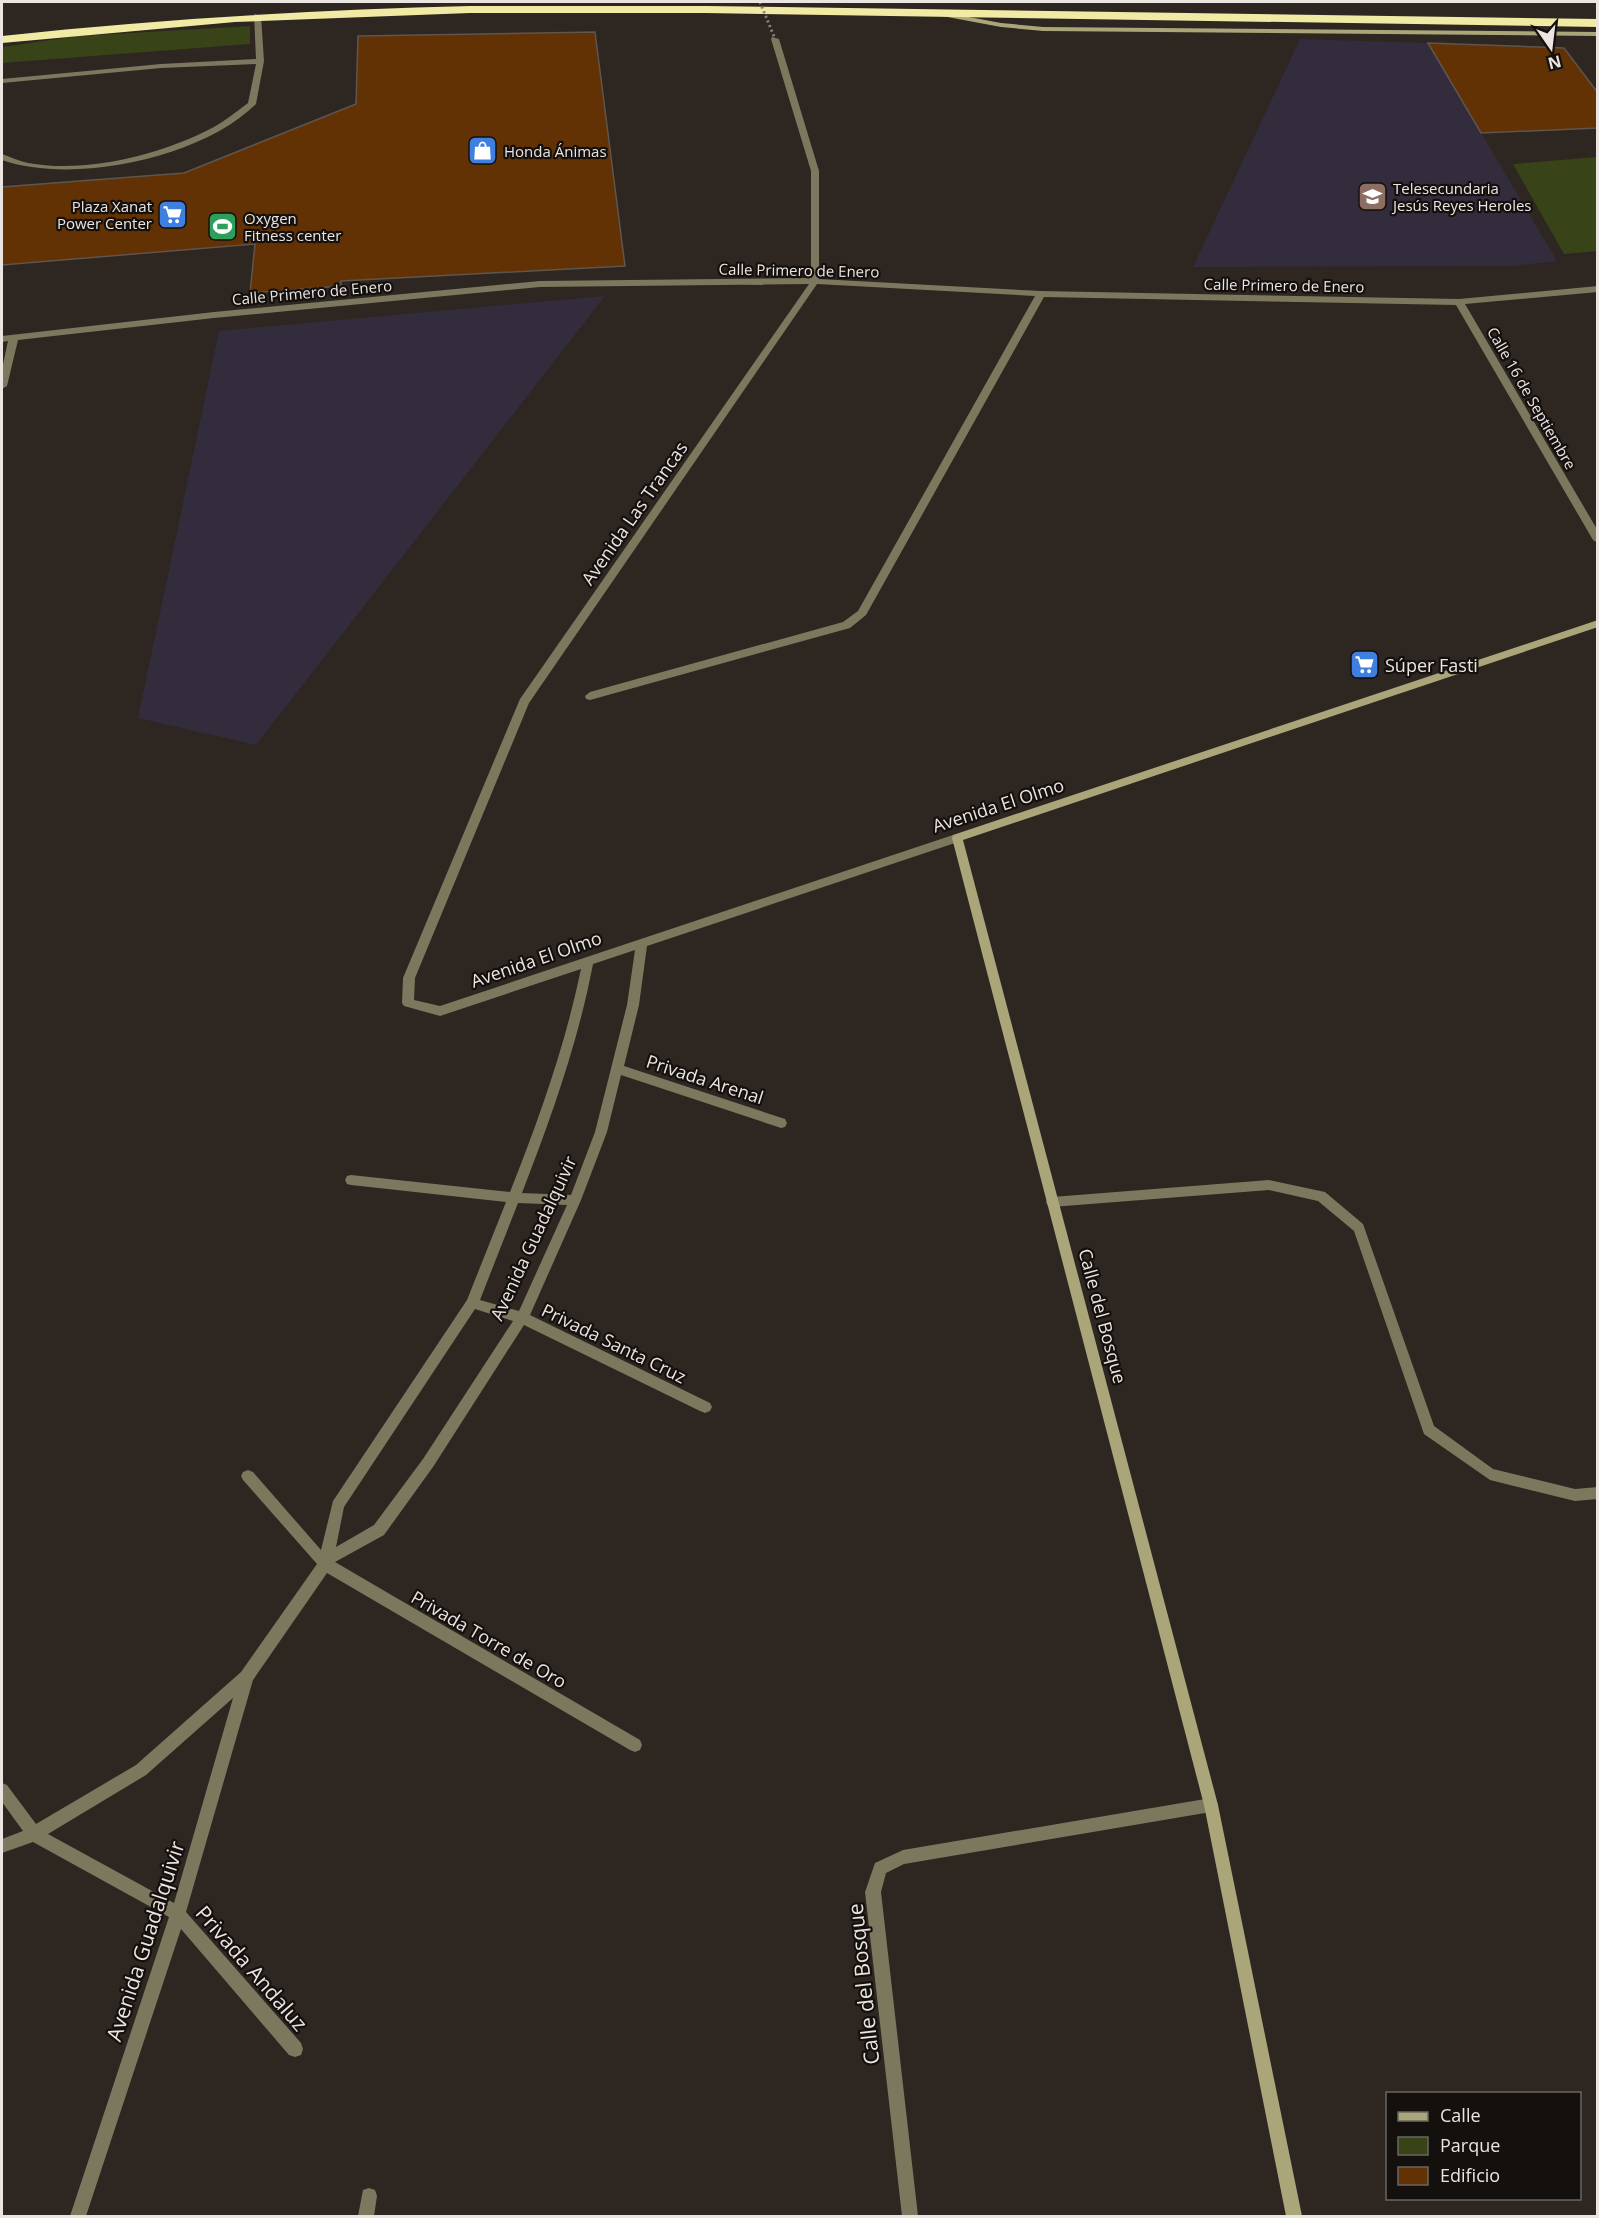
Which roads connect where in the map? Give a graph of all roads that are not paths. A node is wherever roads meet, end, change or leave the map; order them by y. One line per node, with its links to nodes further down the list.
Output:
1 (938, 13): 2 (highway); 3 (highway); 4 (street)
2 (257, 16): 6 (highway); 7 (street)
3 (1598, 23)
4 (1598, 34)
5 (775, 39): 10 (street)
6 (2, 40)
7 (260, 61): 8 (street); 9 (street)
8 (2, 81)
9 (2, 157)
10 (814, 281): 12 (street, Calle Primero de Enero); 14 (street, Calle Primero de Enero); 23 (street, Avenida Las Trancas)
11 (1598, 289): 13 (street, Calle Primero de Enero)
12 (1041, 294): 13 (street, Calle Primero de Enero); 19 (street)
13 (1459, 302): 17 (street, Calle 16 de Septiembre)
14 (14, 338): 15 (street, Calle Primero de Enero); 16 (street)
15 (2, 339)
16 (2, 386)
17 (1598, 540)
18 (1598, 623): 20 (street, Avenida El Olmo)
19 (590, 696)
20 (957, 838): 21 (street, Avenida El Olmo); 29 (street, Calle del Bosque)
21 (642, 942): 22 (street, Avenida El Olmo); 24 (street, Avenida Guadalquivir)
22 (588, 960): 23 (street, Avenida El Olmo); 27 (street, Avenida Guadalquivir)
23 (408, 1003)
24 (618, 1069): 25 (street, Privada Arenal); 28 (street, Avenida Guadalquivir)
25 (781, 1123)
26 (351, 1180): 27 (street)
27 (514, 1198): 28 (street); 30 (street, Avenida Guadalquivir)
28 (575, 1200): 31 (street, Avenida Guadalquivir)
29 (1053, 1202): 34 (street); 39 (street, Calle del Bosque)
30 (472, 1303): 31 (street, Privada Santa Cruz); 35 (street, Avenida Guadalquivir)
31 (522, 1318): 32 (street, Privada Santa Cruz); 35 (street, Avenida Guadalquivir)
32 (705, 1407)
33 (248, 1476): 35 (street, Privada Torre de Oro)
34 (1598, 1493)
35 (326, 1561): 36 (street, Avenida Guadalquivir); 37 (street, Privada Torre de Oro)
36 (246, 1677): 40 (street, Avenida Guadalquivir); 42 (street, Avenida Guadalquivir)
37 (635, 1745)
38 (2, 1790): 40 (street)
39 (1211, 1805): 47 (street, Calle del Bosque); 48 (street, Calle del Bosque)
40 (34, 1834): 41 (street, Avenida Guadalquivir); 42 (street)
41 (2, 1846)
42 (178, 1914): 43 (street, Privada Andaluz); 45 (street, Avenida Guadalquivir)
43 (295, 2049)
44 (369, 2196): 46 (street)
45 (78, 2217)
46 (366, 2217)
47 (910, 2217)
48 (1294, 2217)

